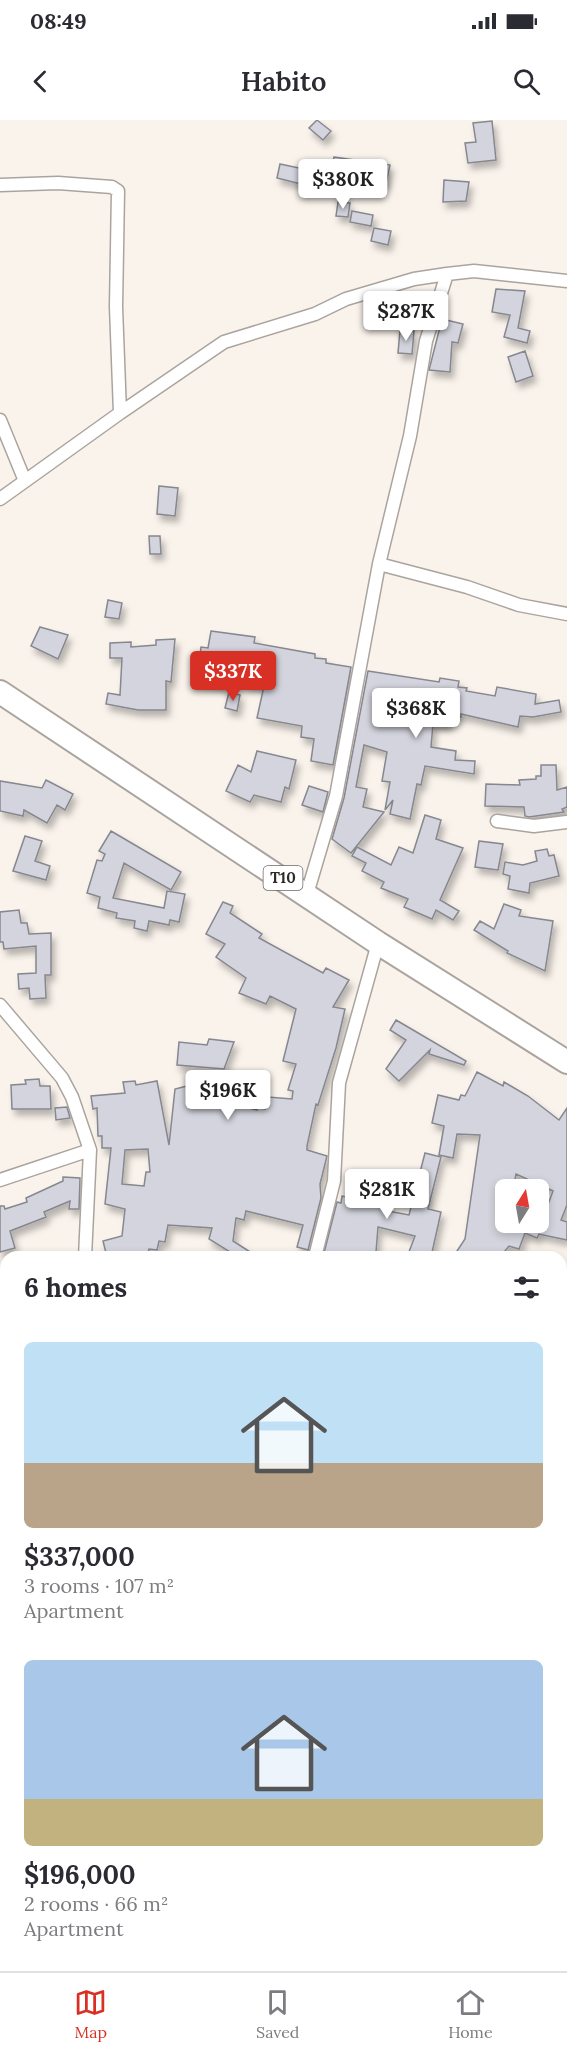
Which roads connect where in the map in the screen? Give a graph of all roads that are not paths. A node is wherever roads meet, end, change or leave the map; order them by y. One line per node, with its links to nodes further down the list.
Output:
1 (0, 185): 4 (street)
2 (447, 273): 3 (street); 4 (street); 8 (street)
3 (567, 281)
4 (120, 413): 6 (street)
5 (0, 420): 6 (street)
6 (26, 481): 7 (street)
7 (0, 499)
8 (379, 564): 9 (street); 13 (street)
9 (567, 614)
10 (0, 692): 13 (highway, T10)
11 (497, 821): 12 (street)
12 (567, 822)
13 (307, 894): 14 (highway, T10)
14 (378, 943): 16 (highway, T10); 20 (street)
15 (0, 1005): 17 (street)
16 (567, 1062)
17 (90, 1150): 18 (street); 19 (street)
18 (0, 1180)
19 (85, 1251)
20 (316, 1251)

